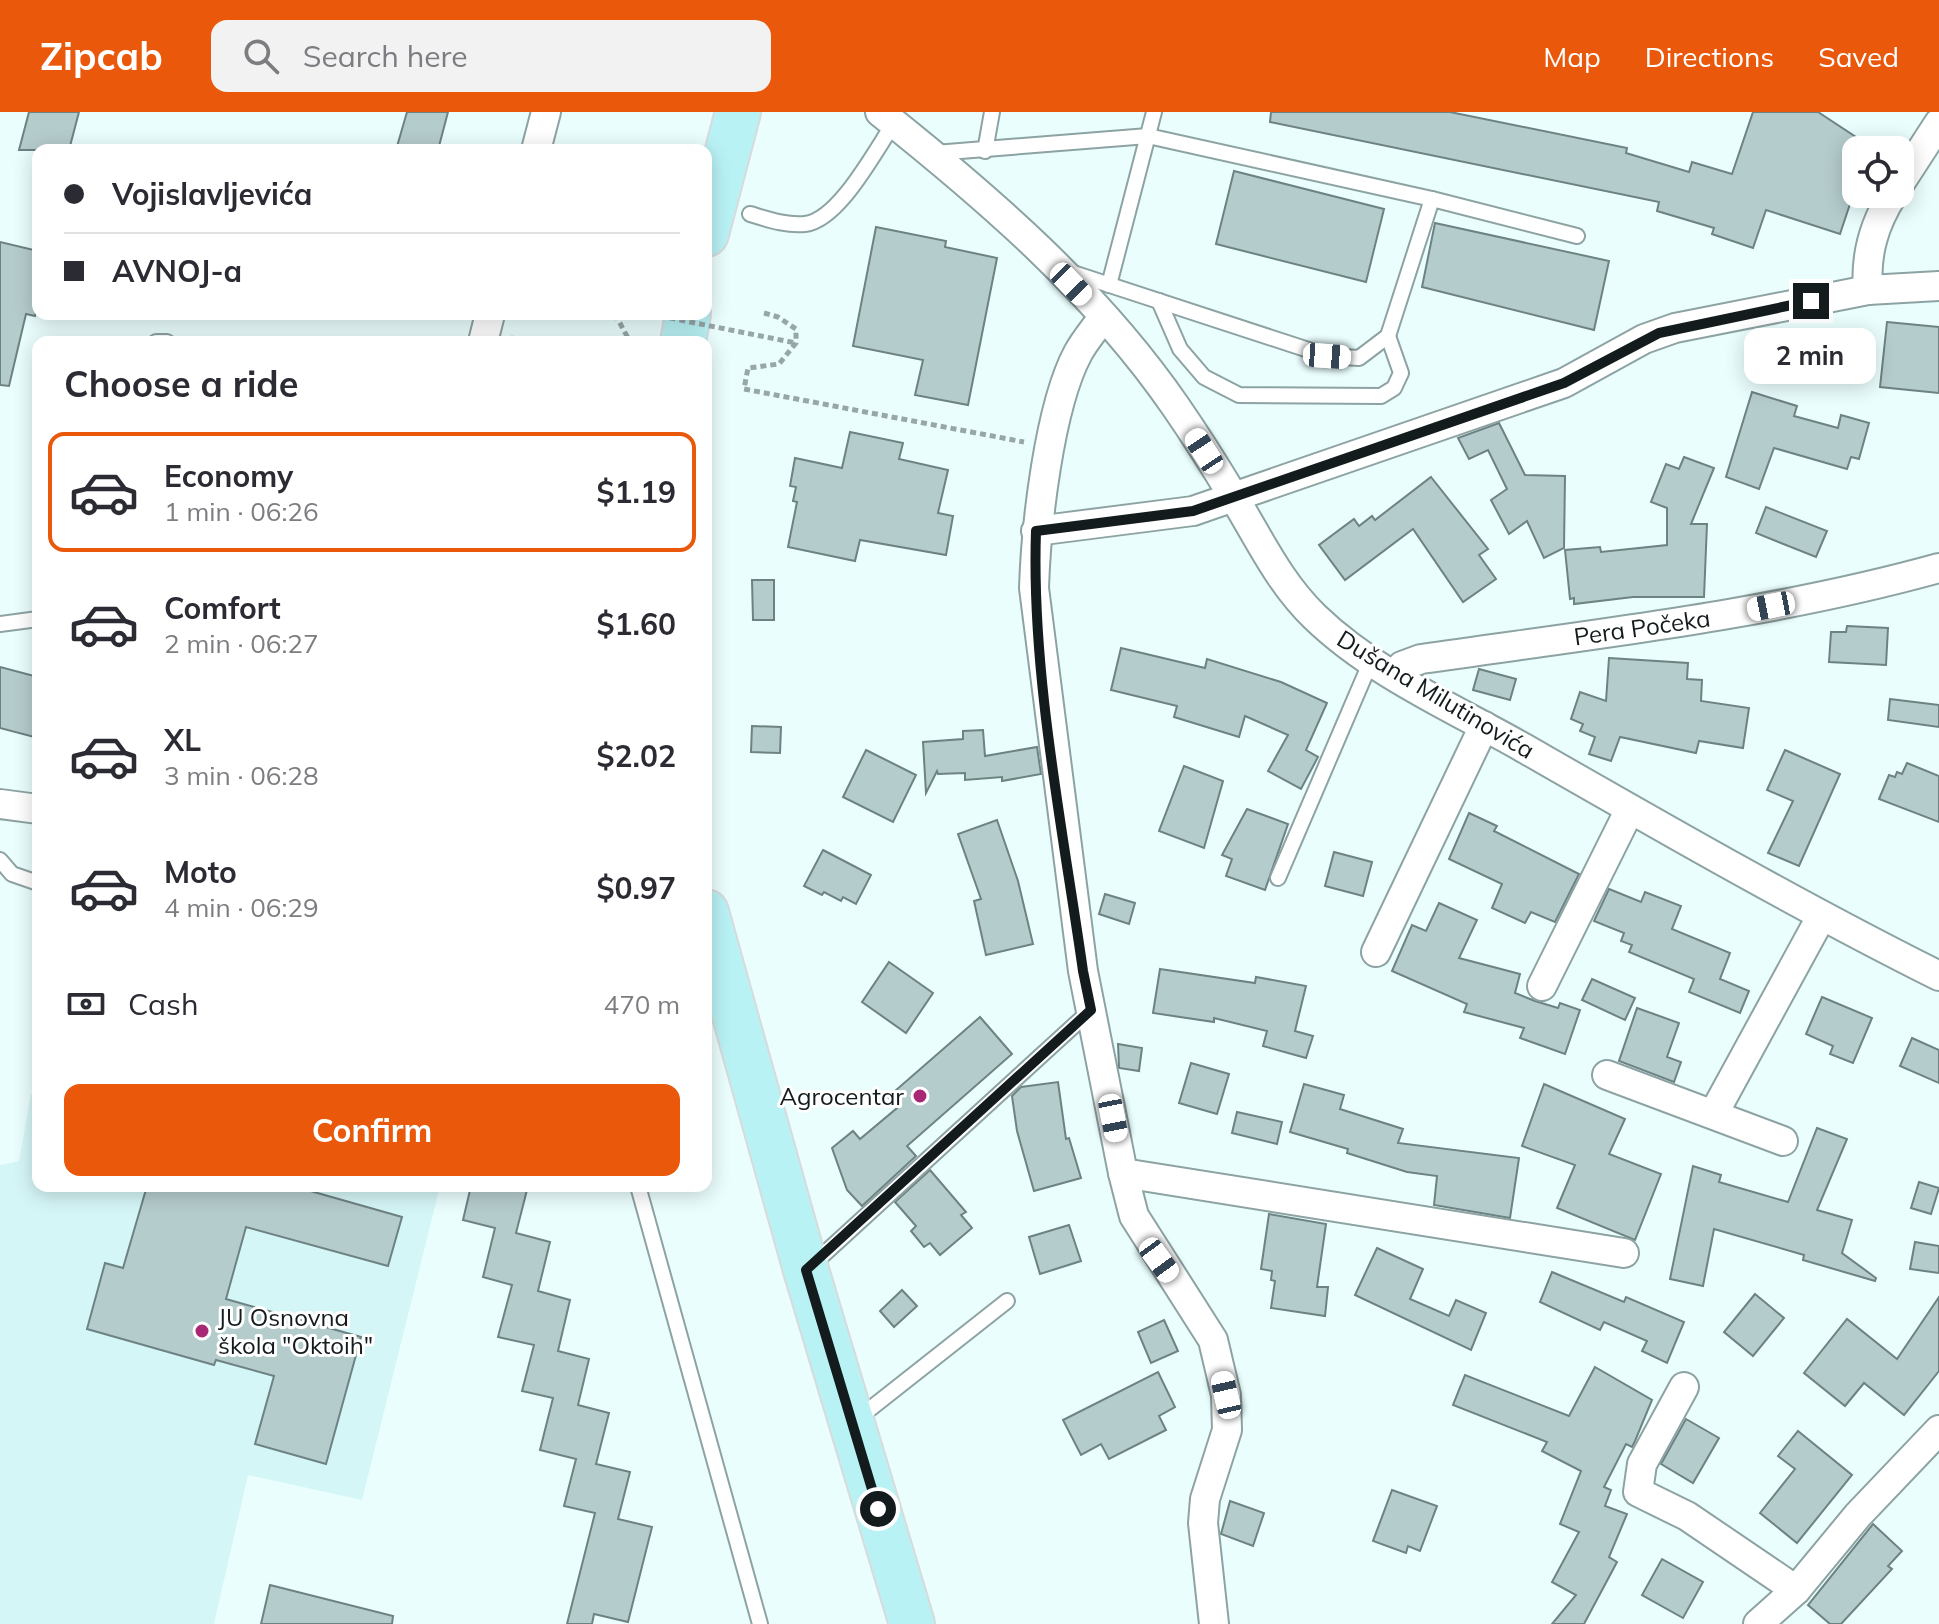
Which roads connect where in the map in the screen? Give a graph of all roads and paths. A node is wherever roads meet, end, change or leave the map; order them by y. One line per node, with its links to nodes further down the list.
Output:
1 (546, 112): 8 (street)
2 (738, 112): 14 (main road)
3 (992, 112): 9 (lane)
4 (1154, 112): 7 (lane)
5 (887, 118): 10 (street, Dušana Milutinovića); 15 (lane)
6 (1939, 123): 11 (street)
7 (1148, 136): 9 (lane); 12 (lane); 18 (lane)
8 (542, 144)
9 (985, 151): 10 (lane)
10 (931, 153): 17 (street, Dušana Milutinovića)
11 (1914, 161)
12 (1432, 199): 16 (lane); 25 (lane)
13 (1886, 208): 20 (street)
14 (712, 211)
15 (750, 214)
16 (1577, 236)
17 (1054, 267): 18 (lane); 23 (street, Dušana Milutinovića)
18 (1109, 285): 21 (lane)
19 (1939, 286): 20 (street)
20 (1868, 290): 28 (street)
21 (1159, 301): 25 (lane); 25 (lane)
22 (764, 313): 26 (path)
23 (1103, 317): 27 (street); 28 (street, Dušana Milutinovića)
24 (680, 320): 26 (path, bridge)
25 (1388, 336)
26 (796, 343): 27 (path)
27 (1052, 448): 29 (street)
28 (1234, 497): 29 (street); 33 (street, Dušana Milutinovića)
29 (1036, 531): 46 (street)
30 (1939, 568): 33 (street, Pera Počeka)
31 (32, 620): 32 (lane)
32 (0, 624)
33 (1383, 667): 34 (street, Dušana Milutinovića); 39 (lane)
34 (1484, 726): 37 (street, Dušana Milutinovića); 43 (street)
35 (0, 804): 36 (street)
36 (32, 808)
37 (1630, 809): 41 (street, Dušana Milutinovića); 45 (street)
38 (0, 860): 40 (lane)
39 (1278, 878)
40 (32, 881)
41 (1821, 917): 44 (street, Dušana Milutinovića); 48 (street)
42 (712, 933): 53 (main road)
43 (1376, 952)
44 (1939, 976)
45 (1542, 986)
46 (1091, 1010): 50 (street); 53 (lane)
47 (1607, 1075): 48 (street)
48 (1714, 1113): 49 (street)
49 (1783, 1141)
50 (1123, 1173): 52 (street); 61 (street)
51 (640, 1192): 59 (lane)
52 (1624, 1253)
53 (806, 1270): 56 (main road)
54 (1007, 1301): 56 (lane)
55 (1684, 1387): 58 (street)
56 (852, 1423): 60 (main road)
57 (1939, 1430): 58 (street)
58 (1796, 1590): 62 (street)
59 (760, 1624)
60 (912, 1624)
61 (1214, 1624)
62 (1758, 1624)

